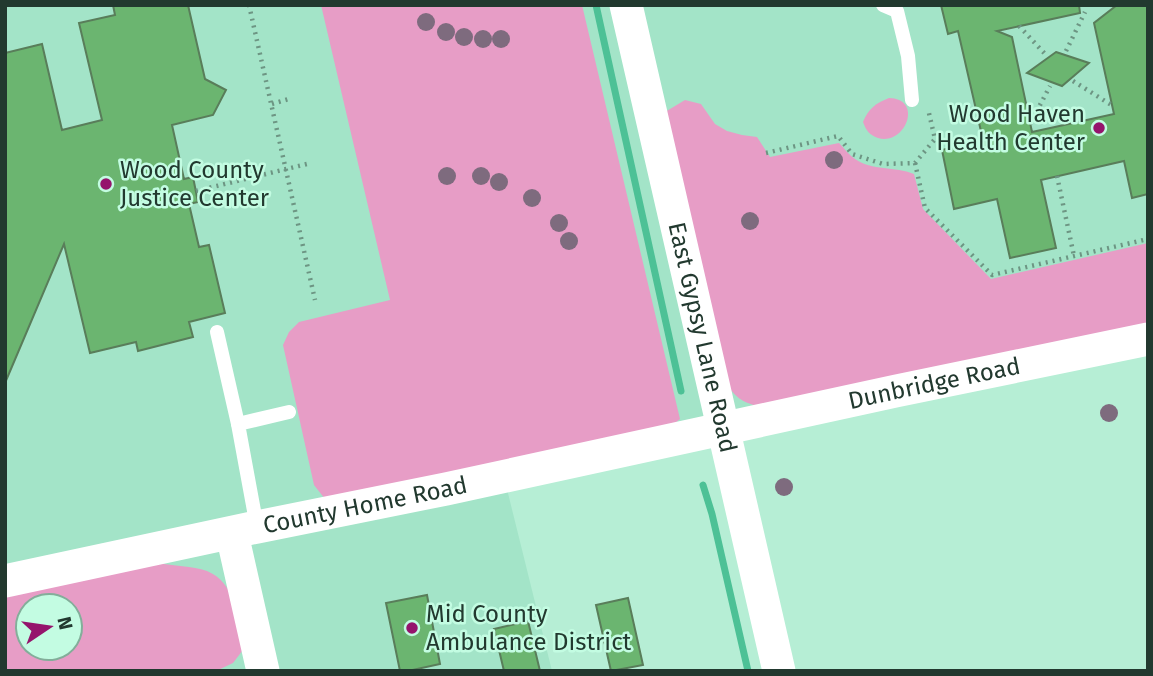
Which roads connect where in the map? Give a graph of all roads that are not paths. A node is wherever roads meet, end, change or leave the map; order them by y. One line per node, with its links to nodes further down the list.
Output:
1 (625, 5): 8 (street, East Gypsy Lane Road)
2 (883, 5): 3 (lane)
3 (919, 99)
4 (217, 332): 7 (lane)
5 (1148, 339): 8 (street, Dunbridge Road)
6 (289, 412): 7 (lane)
7 (238, 424): 9 (lane)
8 (723, 429): 9 (street, County Home Road); 12 (street, East Gypsy Lane Road)
9 (245, 530): 10 (street, County Home Road); 11 (street)
10 (5, 582)
11 (263, 671)
12 (779, 671)

